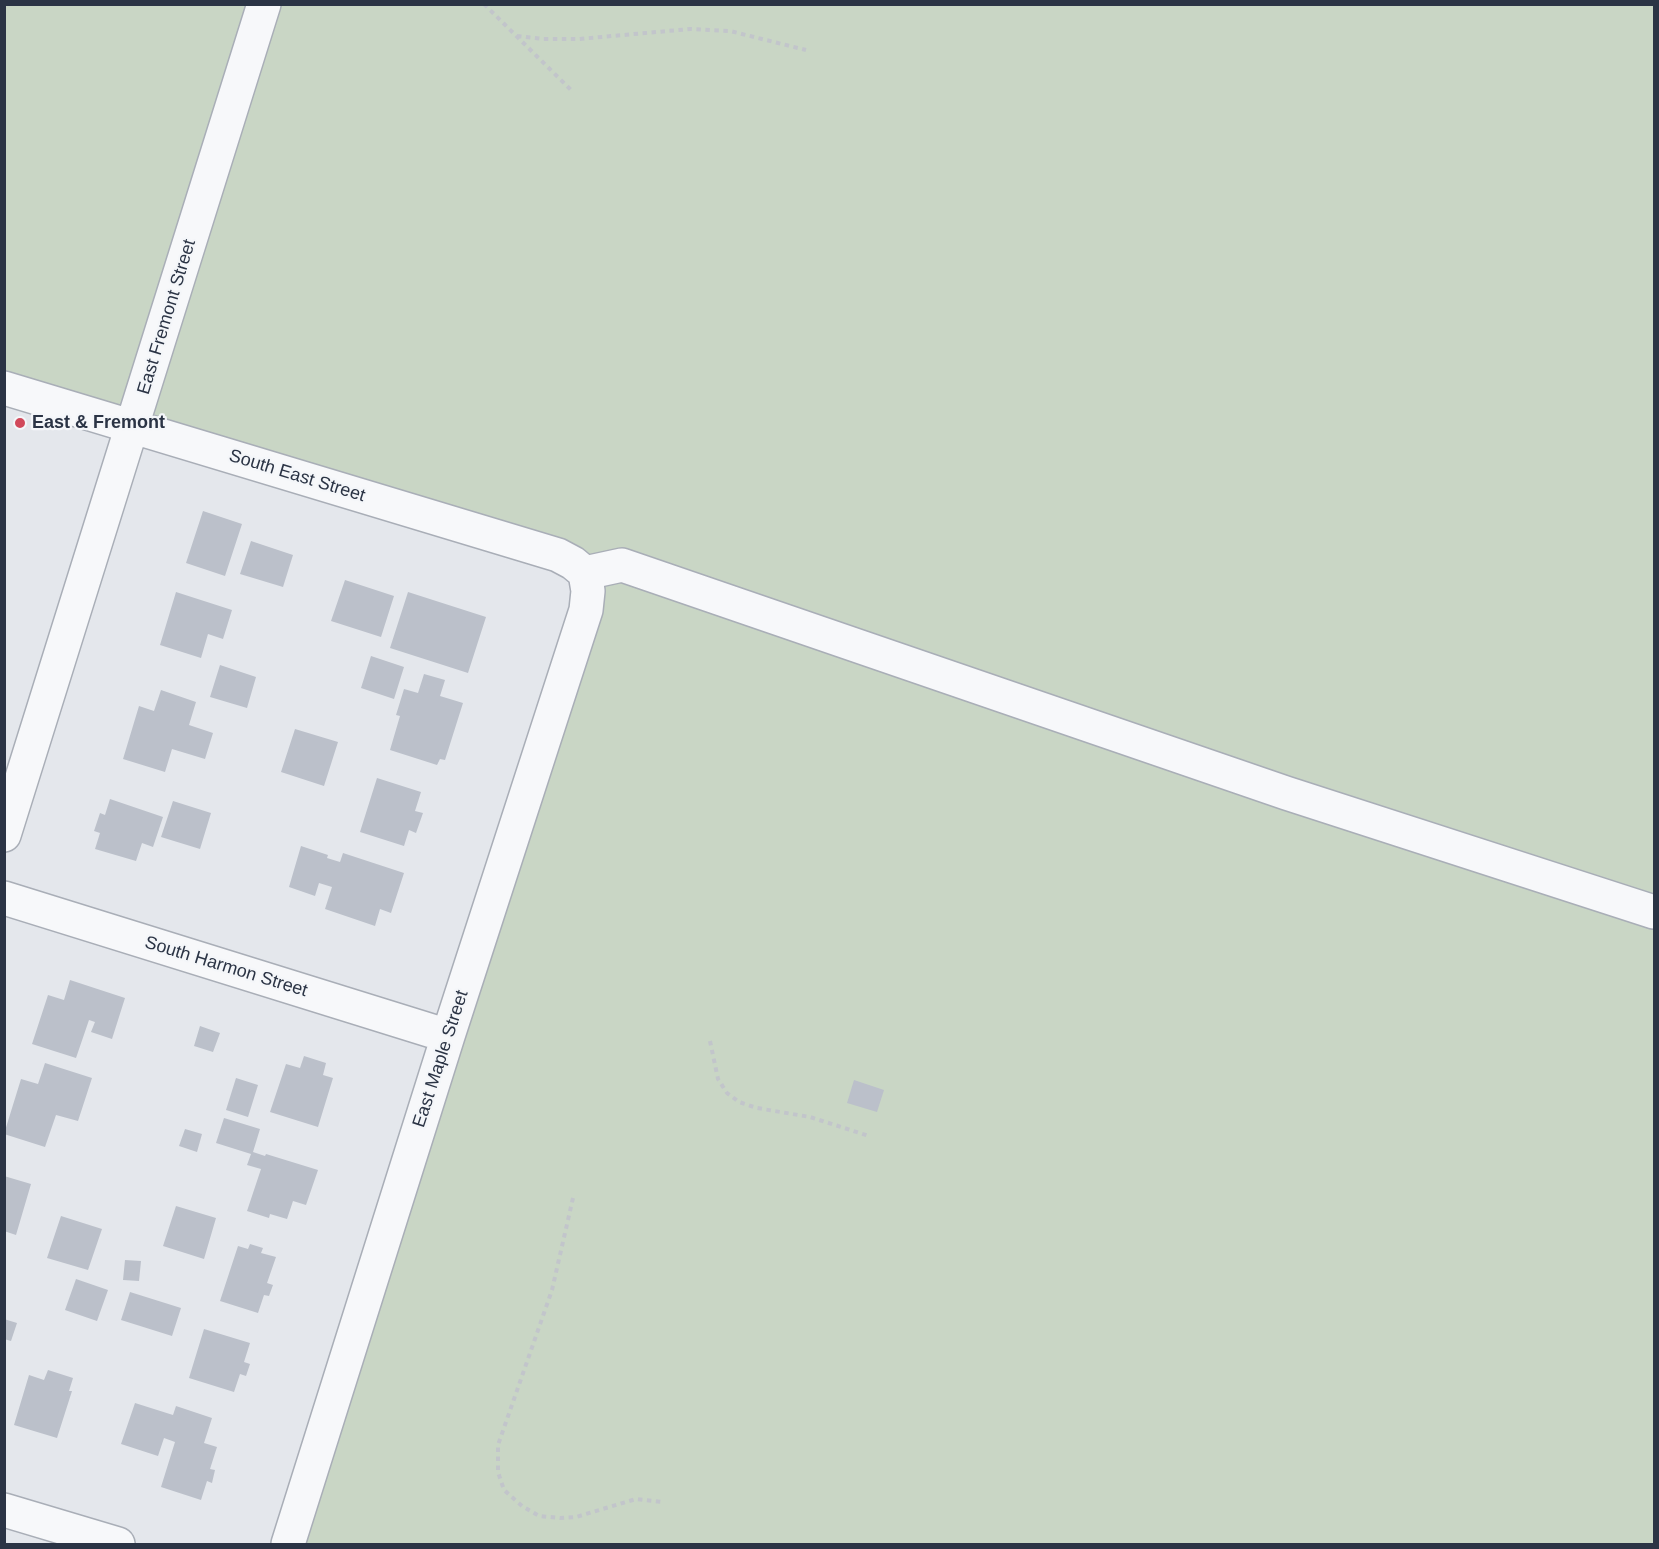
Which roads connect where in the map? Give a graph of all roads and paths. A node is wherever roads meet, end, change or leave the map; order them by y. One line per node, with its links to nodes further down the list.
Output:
1 (264, 4): 7 (street, East Fremont Street)
2 (484, 4): 3 (path)
3 (517, 36): 4 (path); 5 (path)
4 (806, 50)
5 (571, 90)
6 (4, 388): 7 (street, South East Street)
7 (132, 427): 8 (street, South East Street); 9 (street, East Fremont Street)
8 (585, 573): 11 (street); 12 (street, East Maple Street)
9 (4, 835)
10 (4, 898): 12 (street, South Harmon Street)
11 (1654, 912)
12 (448, 1036): 19 (street, East Maple Street)
13 (710, 1041): 14 (path)
14 (869, 1136)
15 (573, 1198): 16 (path)
16 (662, 1502)
17 (4, 1510): 18 (street)
18 (118, 1545)
19 (288, 1545)

